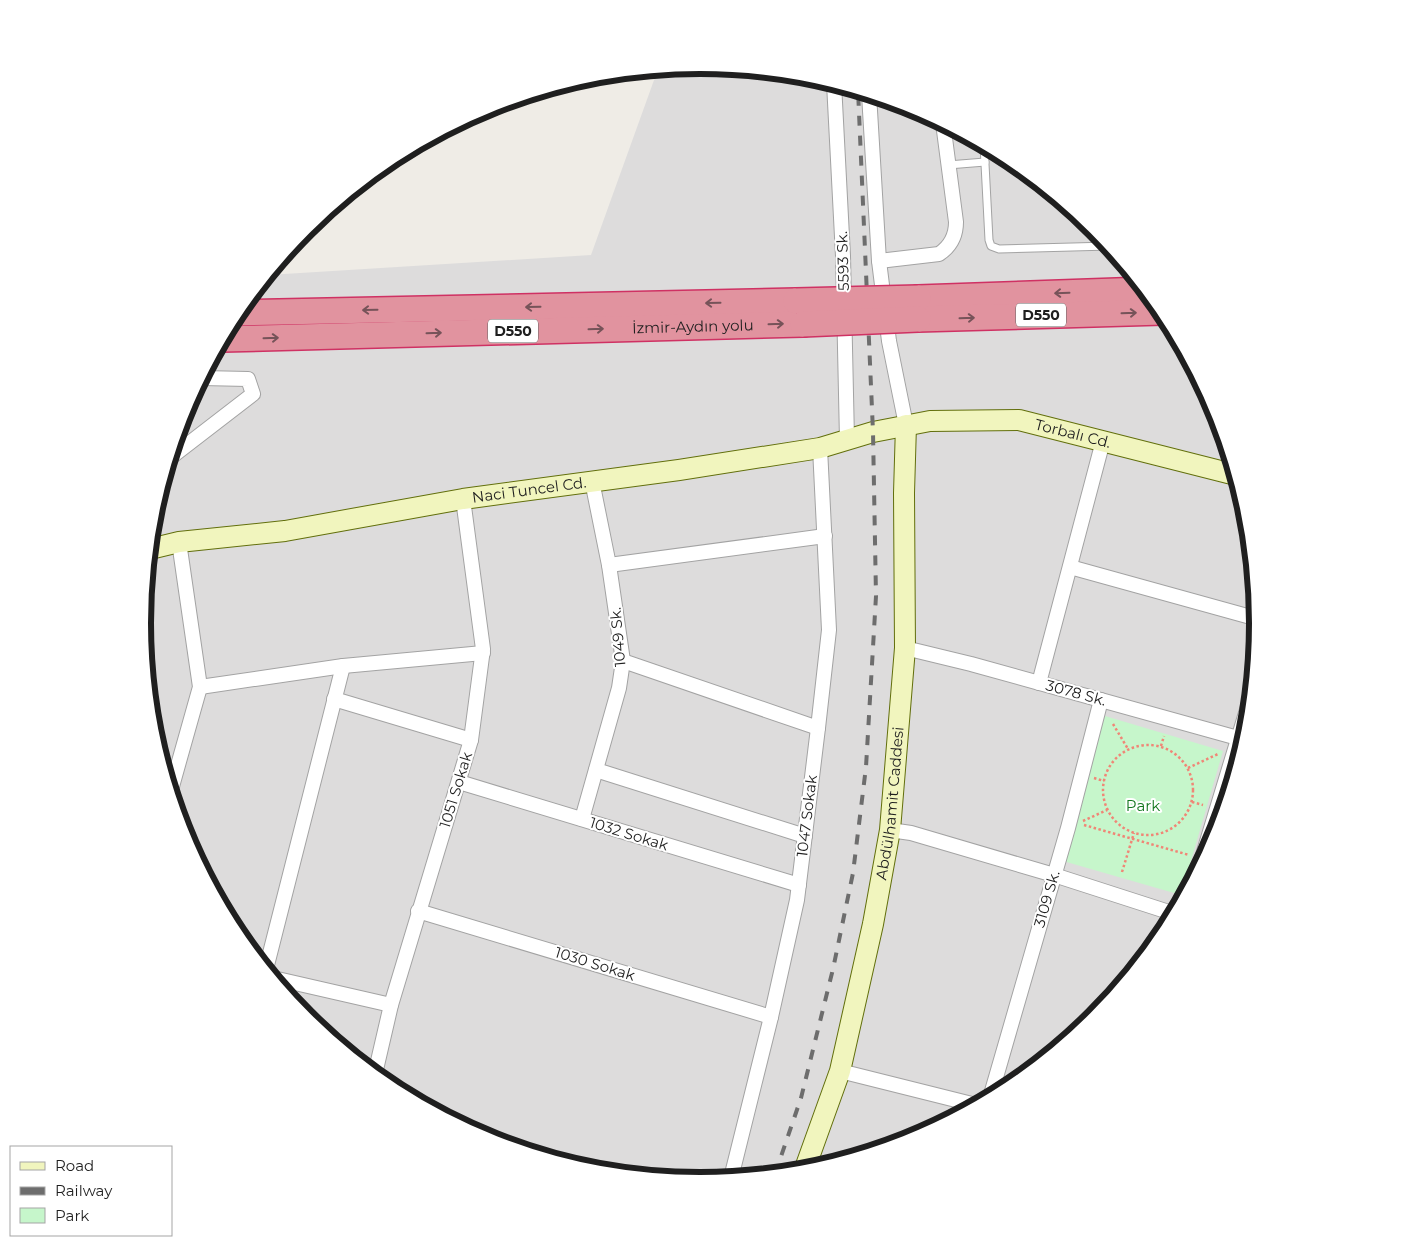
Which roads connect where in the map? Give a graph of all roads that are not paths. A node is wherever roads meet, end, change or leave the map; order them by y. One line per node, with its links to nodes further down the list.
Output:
1 (834, 90): 17 (street, 5593 Sk.)
2 (869, 101): 8 (street)
3 (943, 130): 6 (street)
4 (984, 153): 5 (lane)
5 (985, 162): 6 (lane); 7 (lane)
6 (948, 165): 8 (street)
7 (1099, 246)
8 (879, 261): 16 (street)
9 (1137, 291): 10 (highway, D550, one-way to 10)
10 (918, 309): 11 (highway, İzmir-Aydın yolu / D550, bridge); 12 (highway, İzmir-Aydın yolu / D550, one-way to 12)
11 (800, 312): 13 (highway, İzmir-Aydın yolu / D550, one-way to 13); 14 (highway, İzmir-Aydın yolu / D550, one-way to 11)
12 (1153, 312)
13 (248, 313)
14 (231, 339)
15 (209, 378): 20 (street)
16 (906, 425): 17 (main road, Naci Tuncel Cd.); 18 (main road, Torbalı Cd.); 30 (main road, Abdülhamit Caddesi)
17 (847, 440): 19 (main road, Naci Tuncel Cd.)
18 (1103, 441): 21 (main road, Torbalı Cd.); 28 (street)
19 (820, 448): 22 (main road, Naci Tuncel Cd.); 24 (street, 1047 Sokak)
20 (178, 452)
21 (1229, 473)
22 (592, 481): 23 (main road, Naci Tuncel Cd.); 27 (street, 1049 Sk.)
23 (463, 499): 25 (main road, Naci Tuncel Cd.); 31 (street, 1051 Sokak)
24 (825, 536): 27 (street); 38 (street, 1047 Sokak)
25 (179, 542): 26 (main road, Naci Tuncel Cd.); 35 (street)
26 (157, 547)
27 (609, 565): 32 (street, 1049 Sk.)
28 (1070, 567): 29 (street); 34 (street)
29 (1250, 617)
30 (905, 648): 34 (street, 3078 Sk.); 45 (main road, Abdülhamit Caddesi)
31 (483, 654): 33 (street); 40 (street, 1051 Sokak)
32 (623, 662): 38 (street); 41 (street, 1049 Sk.)
33 (343, 666): 35 (street); 36 (street)
34 (1039, 683): 37 (street, 3078 Sk.)
35 (200, 687): 42 (street)
36 (334, 699): 40 (street); 51 (street)
37 (1101, 700): 39 (street, 3078 Sk.); 47 (street, 3109 Sk.)
38 (818, 728): 46 (street, 1047 Sokak)
39 (1237, 738)
40 (471, 740): 43 (street, 1051 Sokak)
41 (596, 770): 44 (street, 1049 Sk.); 46 (street)
42 (174, 779)
43 (459, 782): 44 (street, 1032 Sokak); 49 (street, 1051 Sokak)
44 (582, 820): 48 (street, 1032 Sokak)
45 (890, 830): 47 (street); 56 (main road, Abdülhamit Caddesi)
46 (805, 836): 48 (street, 1047 Sokak)
47 (1054, 874): 50 (street); 57 (street, 3109 Sk.)
48 (799, 885): 54 (street, 1047 Sokak)
49 (418, 911): 53 (street, 1051 Sokak); 54 (street, 1030 Sokak)
50 (1167, 912)
51 (268, 961)
52 (284, 981): 53 (street)
53 (391, 1006): 55 (street, 1051 Sokak)
54 (771, 1017): 60 (street, 1047 Sokak)
55 (377, 1067)
56 (840, 1071): 58 (street); 59 (main road, Abdülhamit Caddesi)
57 (993, 1088)
58 (968, 1103)
59 (807, 1162)
60 (733, 1171)

